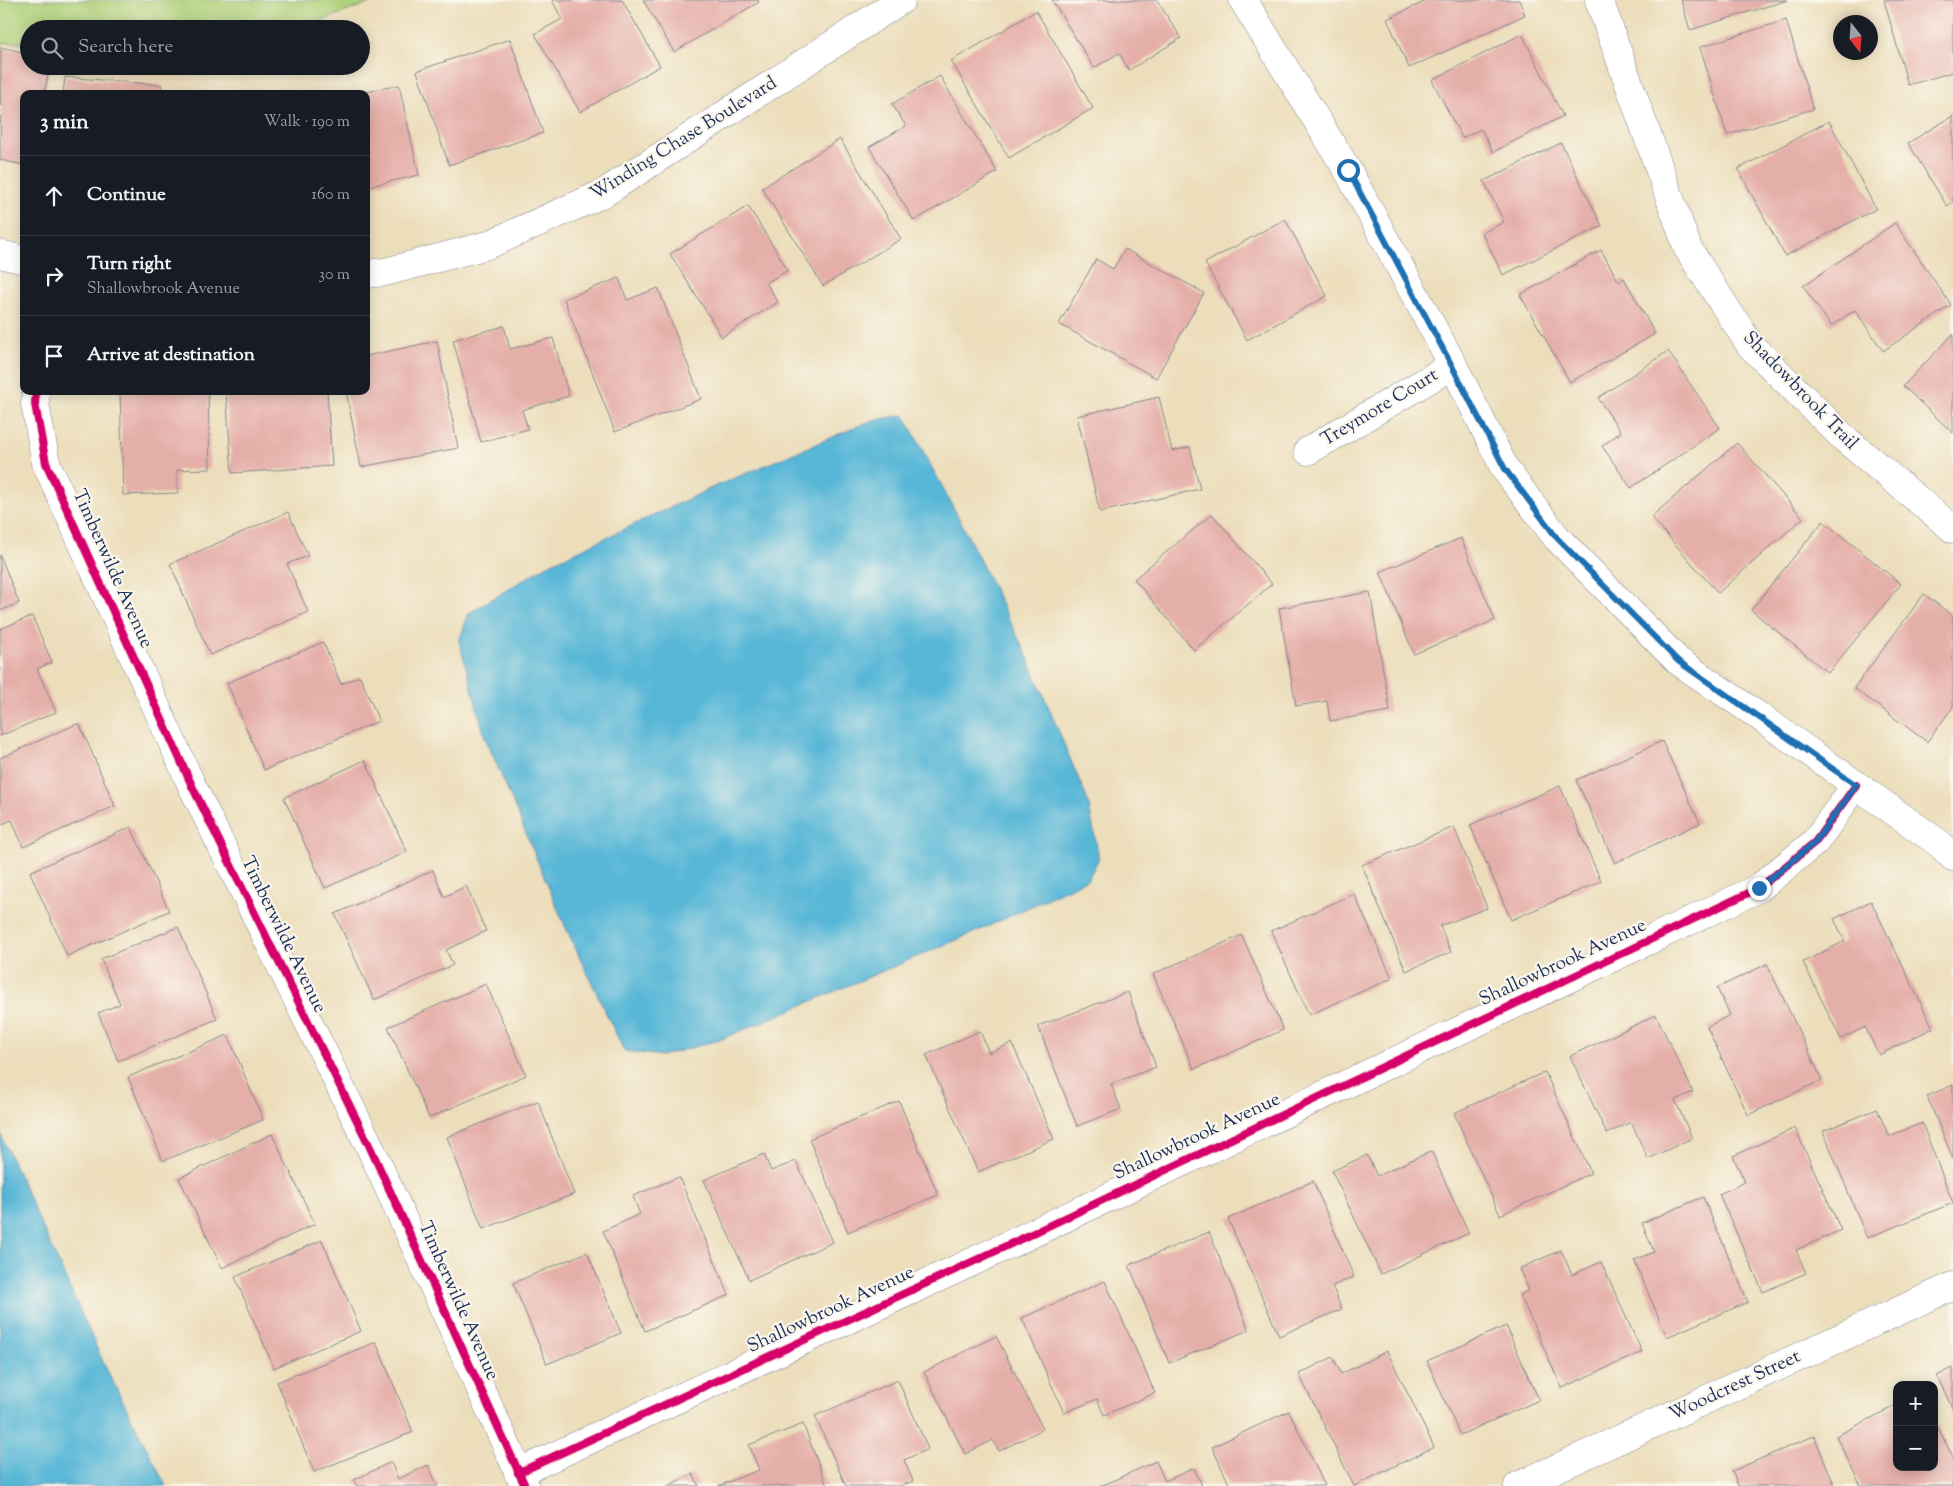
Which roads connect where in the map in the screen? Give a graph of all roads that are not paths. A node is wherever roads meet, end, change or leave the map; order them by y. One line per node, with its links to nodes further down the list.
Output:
1 (901, 0): 6 (street, Winding Chase Boulevard)
2 (1243, 0): 7 (street)
3 (1598, 0): 10 (street, Shadowbrook Trail)
4 (0, 254): 5 (street)
5 (20, 259)
6 (370, 274)
7 (1452, 366): 9 (street, Treymore Court); 11 (street)
8 (36, 395): 14 (street, Timberwilde Avenue)
9 (1308, 452)
10 (1953, 529)
11 (1856, 785): 12 (street); 14 (street, Shallowbrook Avenue)
12 (1953, 858)
13 (1953, 1286): 15 (street, Woodcrest Street)
14 (521, 1480)
15 (1518, 1486)

